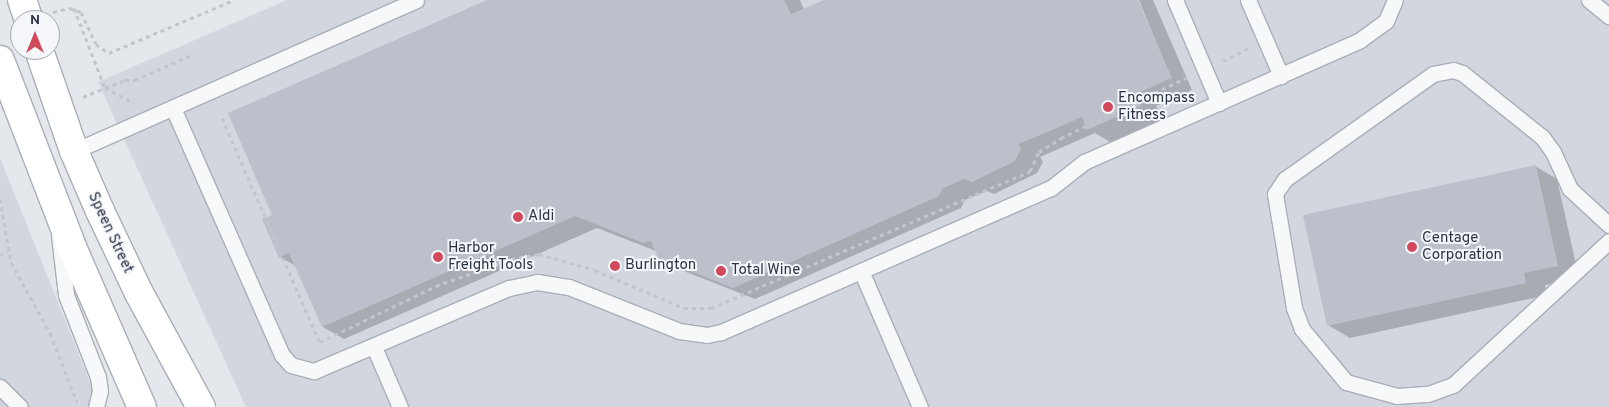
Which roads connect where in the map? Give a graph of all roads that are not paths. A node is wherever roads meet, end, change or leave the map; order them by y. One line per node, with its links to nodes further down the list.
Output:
1 (22, 0): 7 (main road)
2 (416, 0): 13 (lane)
3 (1175, 0): 12 (lane)
4 (1248, 0): 11 (lane)
5 (1395, 0): 11 (lane)
6 (1588, 0): 8 (lane)
7 (31, 10)
8 (1609, 16)
9 (0, 60): 15 (main road)
10 (42, 60): 14 (main road, Speen Street)
11 (1281, 76): 12 (lane)
12 (1219, 103): 18 (lane)
13 (173, 108): 14 (lane); 20 (lane)
14 (74, 151): 19 (main road, Speen Street)
15 (50, 190): 24 (lane); 25 (main road)
16 (1609, 224): 22 (lane)
17 (1609, 241): 22 (lane)
18 (862, 273): 20 (lane); 29 (lane)
19 (139, 294): 26 (main road); 27 (main road, Speen Street)
20 (374, 347): 28 (lane)
21 (0, 387): 23 (lane)
22 (1429, 401)
23 (20, 407)
24 (96, 407)
25 (142, 407)
26 (181, 407)
27 (201, 407)
28 (400, 407)
29 (920, 407)

